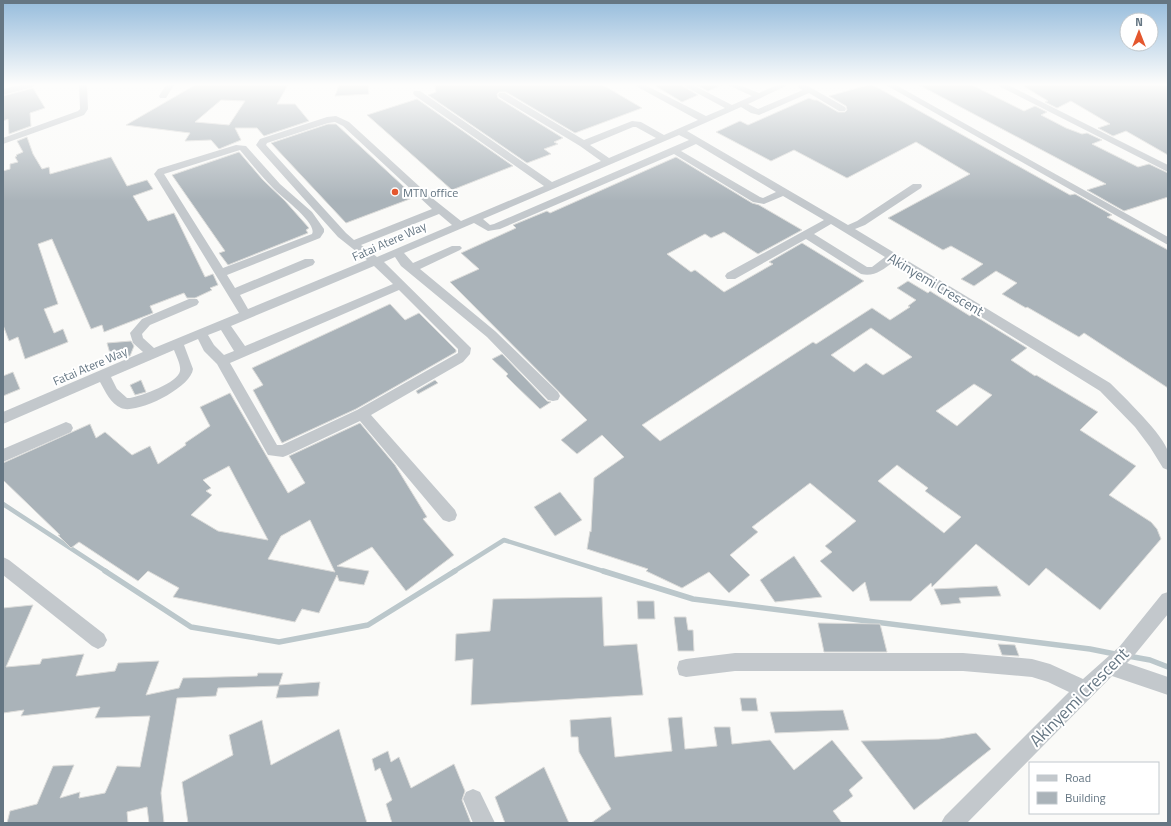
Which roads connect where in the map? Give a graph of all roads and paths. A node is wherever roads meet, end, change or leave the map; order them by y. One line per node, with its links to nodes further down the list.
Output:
1 (52, 124): 12 (street)
2 (316, 124): 31 (street)
3 (345, 124): 23 (street)
4 (461, 124): 18 (street)
5 (549, 124): 13 (street)
6 (698, 124): 9 (street, Fatai Atere Way)
7 (958, 124): 30 (street)
8 (1079, 124): 16 (street)
9 (680, 131): 10 (street, Fatai Atere Way); 11 (street, Akinyemi Crescent)
10 (663, 138): 13 (street); 15 (street, Fatai Atere Way)
11 (696, 140): 14 (street); 17 (street, Akinyemi Crescent)
12 (3, 141)
13 (583, 144): 15 (street)
14 (675, 151): 19 (street); 24 (street)
15 (608, 162): 18 (street, Fatai Atere Way)
16 (1168, 168)
17 (756, 176): 19 (street); 21 (street, Akinyemi Crescent)
18 (551, 186): 22 (street, Fatai Atere Way)
19 (733, 186): 21 (street)
20 (917, 186): 28 (street)
21 (783, 192): 26 (street, Akinyemi Crescent)
22 (515, 201): 24 (street); 25 (street, Fatai Atere Way)
23 (441, 209): 27 (street); 31 (street)
24 (530, 213): 25 (street)
25 (474, 218): 27 (street, Fatai Atere Way)
26 (831, 220): 28 (street, Akinyemi Crescent); 29 (street)
27 (459, 225): 33 (street, Fatai Atere Way)
28 (847, 229): 34 (street, Akinyemi Crescent)
29 (806, 234): 34 (street); 39 (street)
30 (1168, 242)
31 (354, 244): 35 (street)
32 (456, 248): 37 (street)
33 (397, 252): 35 (street, Fatai Atere Way); 37 (street)
34 (892, 257): 56 (street, Akinyemi Crescent)
35 (376, 261): 40 (street); 43 (street, Fatai Atere Way)
36 (309, 262): 41 (street)
37 (412, 268): 51 (street)
38 (220, 273): 38 (street); 41 (street)
39 (731, 276)
40 (401, 285): 47 (street); 52 (street)
41 (234, 293): 43 (street)
42 (193, 302): 48 (street)
43 (246, 314): 44 (street, Fatai Atere Way)
44 (223, 324): 45 (street, Fatai Atere Way); 47 (street)
45 (201, 333): 46 (street, Fatai Atere Way); 49 (street)
46 (177, 343): 48 (street, Fatai Atere Way); 50 (street)
47 (242, 352): 49 (street)
48 (152, 354): 50 (street, Fatai Atere Way)
49 (222, 361): 52 (street)
50 (103, 374): 53 (street, Fatai Atere Way)
51 (553, 396)
52 (362, 414): 57 (street)
53 (3, 418)
54 (66, 428): 55 (street)
55 (3, 456)
56 (1168, 464)
57 (449, 515)
58 (3, 565): 60 (street)
59 (1168, 600): 61 (street, Akinyemi Crescent)
60 (98, 640)
61 (1109, 666): 63 (street); 64 (street, Akinyemi Crescent)
62 (686, 668): 64 (street)
63 (1168, 686)
64 (1085, 690): 67 (street, Akinyemi Crescent)
65 (473, 799): 66 (street)
66 (484, 823)
67 (952, 823)

